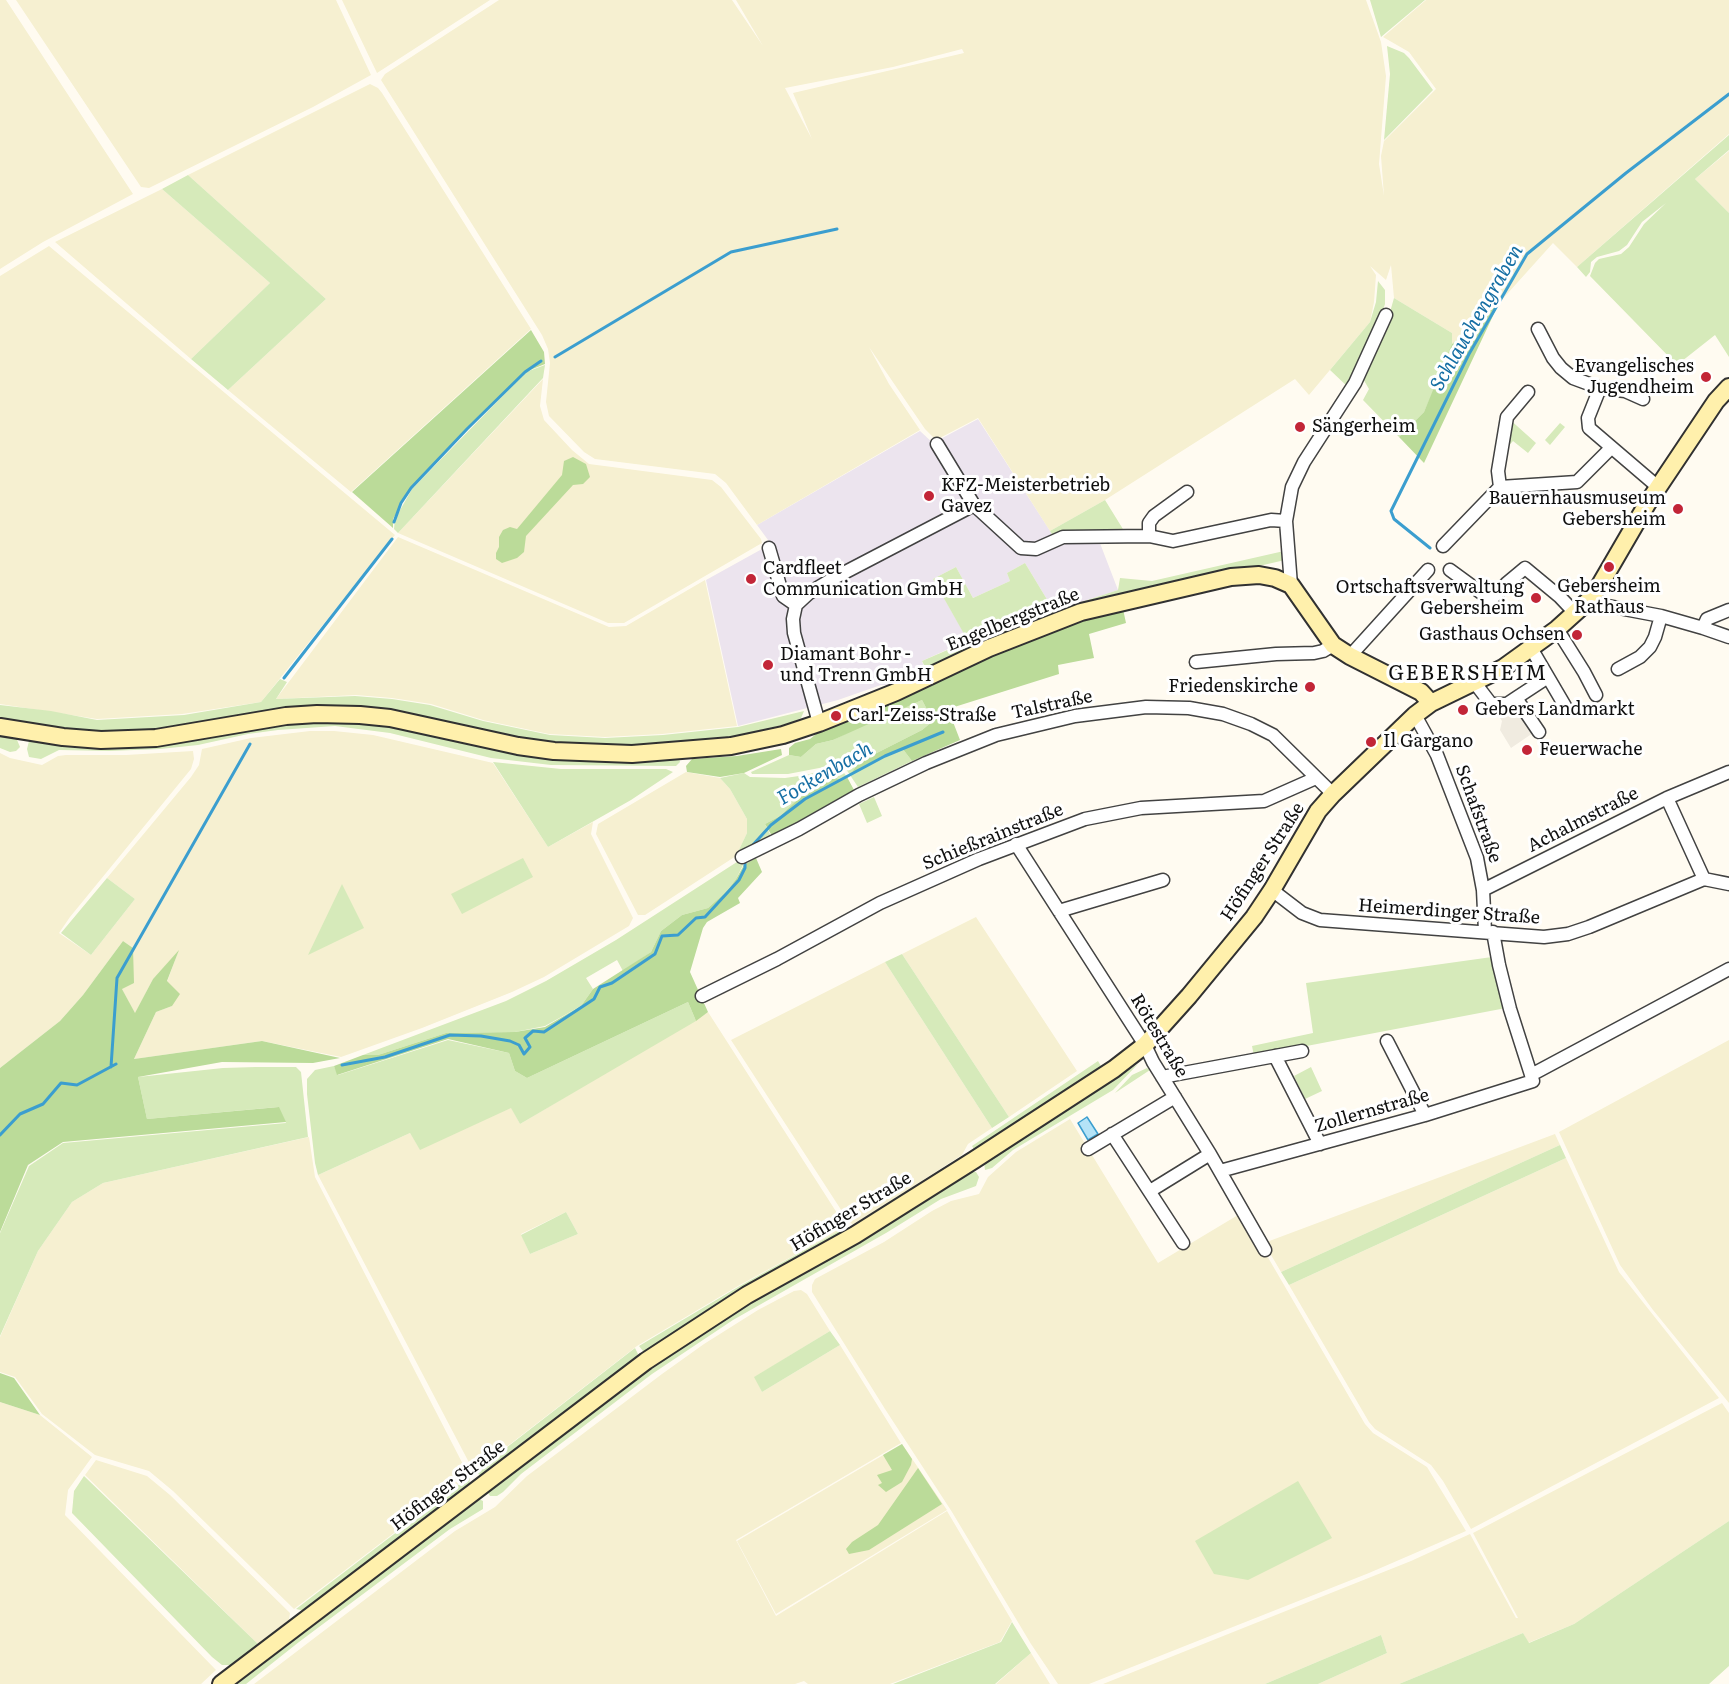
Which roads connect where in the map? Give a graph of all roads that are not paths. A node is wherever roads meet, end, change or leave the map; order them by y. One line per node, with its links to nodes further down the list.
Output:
1 (1386, 315): 13 (street)
2 (1538, 329): 4 (street)
3 (1729, 387): 10 (street, Höfinger Straße)
4 (1600, 388): 6 (street); 8 (street)
5 (1528, 392): 9 (street)
6 (1643, 399)
7 (937, 444): 12 (street)
8 (1611, 448): 9 (street); 10 (street)
9 (1500, 486): 15 (street)
10 (1658, 487): 21 (street, Höfinger Straße)
11 (1187, 492): 14 (street)
12 (974, 505): 14 (street); 20 (street)
13 (1286, 521): 14 (street); 19 (street)
14 (1149, 536)
15 (1443, 546)
16 (769, 549): 20 (street)
17 (1428, 570): 29 (street)
18 (1450, 570): 21 (street)
19 (1291, 585): 27 (street); 39 (street, Engelbergstraße)
20 (796, 605): 39 (street)
21 (1581, 608): 23 (street); 25 (street, Höfinger Straße)
22 (1729, 610): 24 (street)
23 (1661, 616): 24 (street); 31 (street)
24 (1703, 628): 26 (street)
25 (1557, 629): 28 (street, Höfinger Straße); 34 (street)
26 (1729, 638)
27 (1333, 645): 29 (street); 30 (street)
28 (1531, 648): 32 (street); 33 (street, Höfinger Straße)
29 (1350, 656): 36 (street)
30 (1196, 662)
31 (1618, 669)
32 (1548, 677): 35 (street); 37 (street)
33 (1475, 683): 35 (street); 36 (street, Höfinger Straße)
34 (1596, 695)
35 (1516, 698): 41 (street)
36 (1431, 703): 38 (street, Höfinger Straße)
37 (1565, 706)
38 (1415, 715): 44 (street, Höfinger Straße); 53 (street, Schafstraße)
39 (819, 723): 40 (street, Engelbergstraße)
40 (0, 727)
41 (1539, 732)
42 (1729, 772): 45 (street, Achalmstraße)
43 (1316, 778): 44 (street, Talstraße); 46 (street, Schießrainstraße); 47 (street, Talstraße)
44 (1333, 794): 52 (street, Höfinger Straße)
45 (1666, 798): 49 (street, Achalmstraße); 53 (street, Achalmstraße)
46 (1016, 844): 54 (street, Rötestraße); 57 (street, Schießrainstraße)
47 (747, 855)
48 (1729, 870): 51 (street)
49 (1704, 879): 51 (street); 55 (street, Heimerdinger Straße)
50 (1163, 880): 54 (street)
51 (1724, 883)
52 (1272, 890): 55 (street, Heimerdinger Straße); 59 (street, Höfinger Straße)
53 (1483, 890): 55 (street, Schafstraße)
54 (1059, 911): 59 (street, Rötestraße)
55 (1489, 932): 63 (street, Schafstraße)
56 (1729, 969): 63 (street, Zollernstraße)
57 (702, 996)
58 (1387, 1041): 65 (street)
59 (1145, 1045): 62 (street, Rötestraße); 74 (street, Höfinger Straße)
60 (1302, 1051): 61 (street)
61 (1275, 1056): 62 (street); 67 (street)
62 (1162, 1077): 64 (street, Rötestraße)
63 (1532, 1078): 65 (street, Zollernstraße)
64 (1175, 1097): 66 (street); 69 (street, Rötestraße)
65 (1425, 1115): 67 (street, Zollernstraße)
66 (1112, 1134): 68 (street); 71 (street)
67 (1320, 1144): 70 (street, Zollernstraße)
68 (1088, 1149)
69 (1210, 1154): 70 (street, Rötestraße); 71 (street)
70 (1220, 1171): 73 (street, Rötestraße)
71 (1150, 1191): 72 (street)
72 (1183, 1243)
73 (1265, 1250)
74 (221, 1684)

